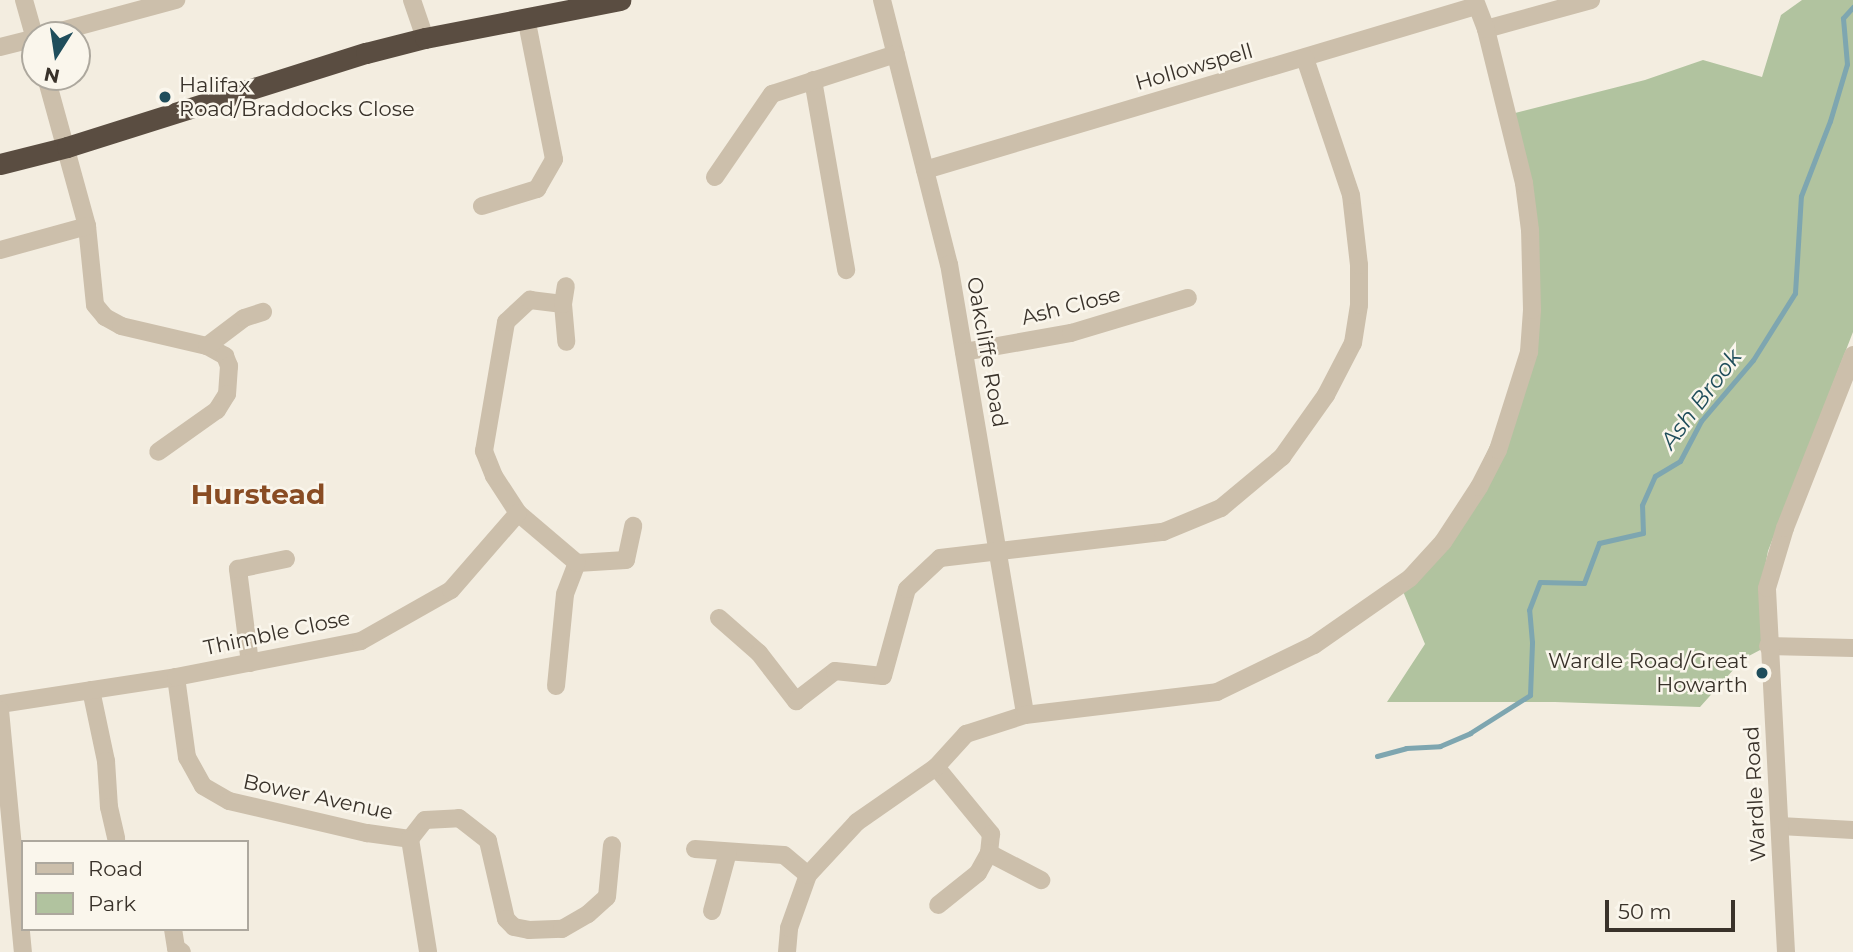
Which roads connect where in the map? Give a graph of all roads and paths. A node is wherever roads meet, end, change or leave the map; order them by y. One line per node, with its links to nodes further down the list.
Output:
1 (24, 0): 9 (street)
2 (176, 0): 10 (street)
3 (412, 0): 12 (street)
4 (620, 0): 8 (highway)
5 (882, 0): 15 (street, Oakcliffe Road)
6 (1591, 0): 11 (street)
7 (1476, 3): 11 (street); 16 (street, Hollowspell)
8 (528, 12): 12 (highway); 23 (street)
9 (30, 21)
10 (91, 23)
11 (1486, 29): 48 (street)
12 (425, 38): 19 (highway)
13 (21, 42): 14 (street)
14 (0, 47)
15 (896, 54): 17 (street); 21 (street, Oakcliffe Road)
16 (1305, 58): 21 (street, Hollowspell); 36 (street)
17 (813, 80): 22 (street); 26 (street)
18 (50, 91): 19 (street)
19 (67, 148): 20 (highway); 24 (street)
20 (0, 164)
21 (925, 170): 31 (street, Oakcliffe Road)
22 (715, 177)
23 (482, 205)
24 (87, 226): 25 (street); 30 (street)
25 (0, 250)
26 (846, 270)
27 (1188, 298): 31 (street, Ash Close)
28 (263, 312): 30 (street)
29 (566, 342): 34 (street)
30 (207, 346): 33 (street)
31 (964, 352): 36 (street, Oakcliffe Road)
32 (1853, 355): 40 (street, Wardle Road)
33 (158, 452)
34 (518, 513): 38 (street); 42 (street, Thimble Close)
35 (633, 526): 38 (street)
36 (998, 551): 39 (street); 48 (street, Oakcliffe Road)
37 (286, 559): 42 (street)
38 (577, 563): 44 (street)
39 (719, 618)
40 (1768, 646): 41 (street); 50 (street, Wardle Road)
41 (1853, 648)
42 (250, 663): 43 (street, Thimble Close)
43 (176, 677): 45 (street, Thimble Close); 53 (street, Bower Avenue)
44 (556, 686)
45 (92, 690): 46 (street, Thimble Close); 52 (street)
46 (0, 704)
47 (0, 710): 62 (street)
48 (1026, 715): 49 (street)
49 (936, 767): 57 (street); 58 (street)
50 (1780, 826): 51 (street); 69 (street, Wardle Road)
51 (1853, 830)
52 (116, 838)
53 (410, 839): 54 (street, Bower Avenue); 67 (street)
54 (612, 845)
55 (695, 849): 56 (street)
56 (728, 852): 58 (street); 61 (street)
57 (989, 853): 59 (street); 60 (street)
58 (808, 875): 68 (street)
59 (1041, 880)
60 (938, 905)
61 (712, 911)
62 (21, 931)
63 (21, 931): 65 (street)
64 (173, 931): 66 (street)
65 (23, 952)
66 (182, 952)
67 (428, 952)
68 (787, 952)
69 (1786, 952)

